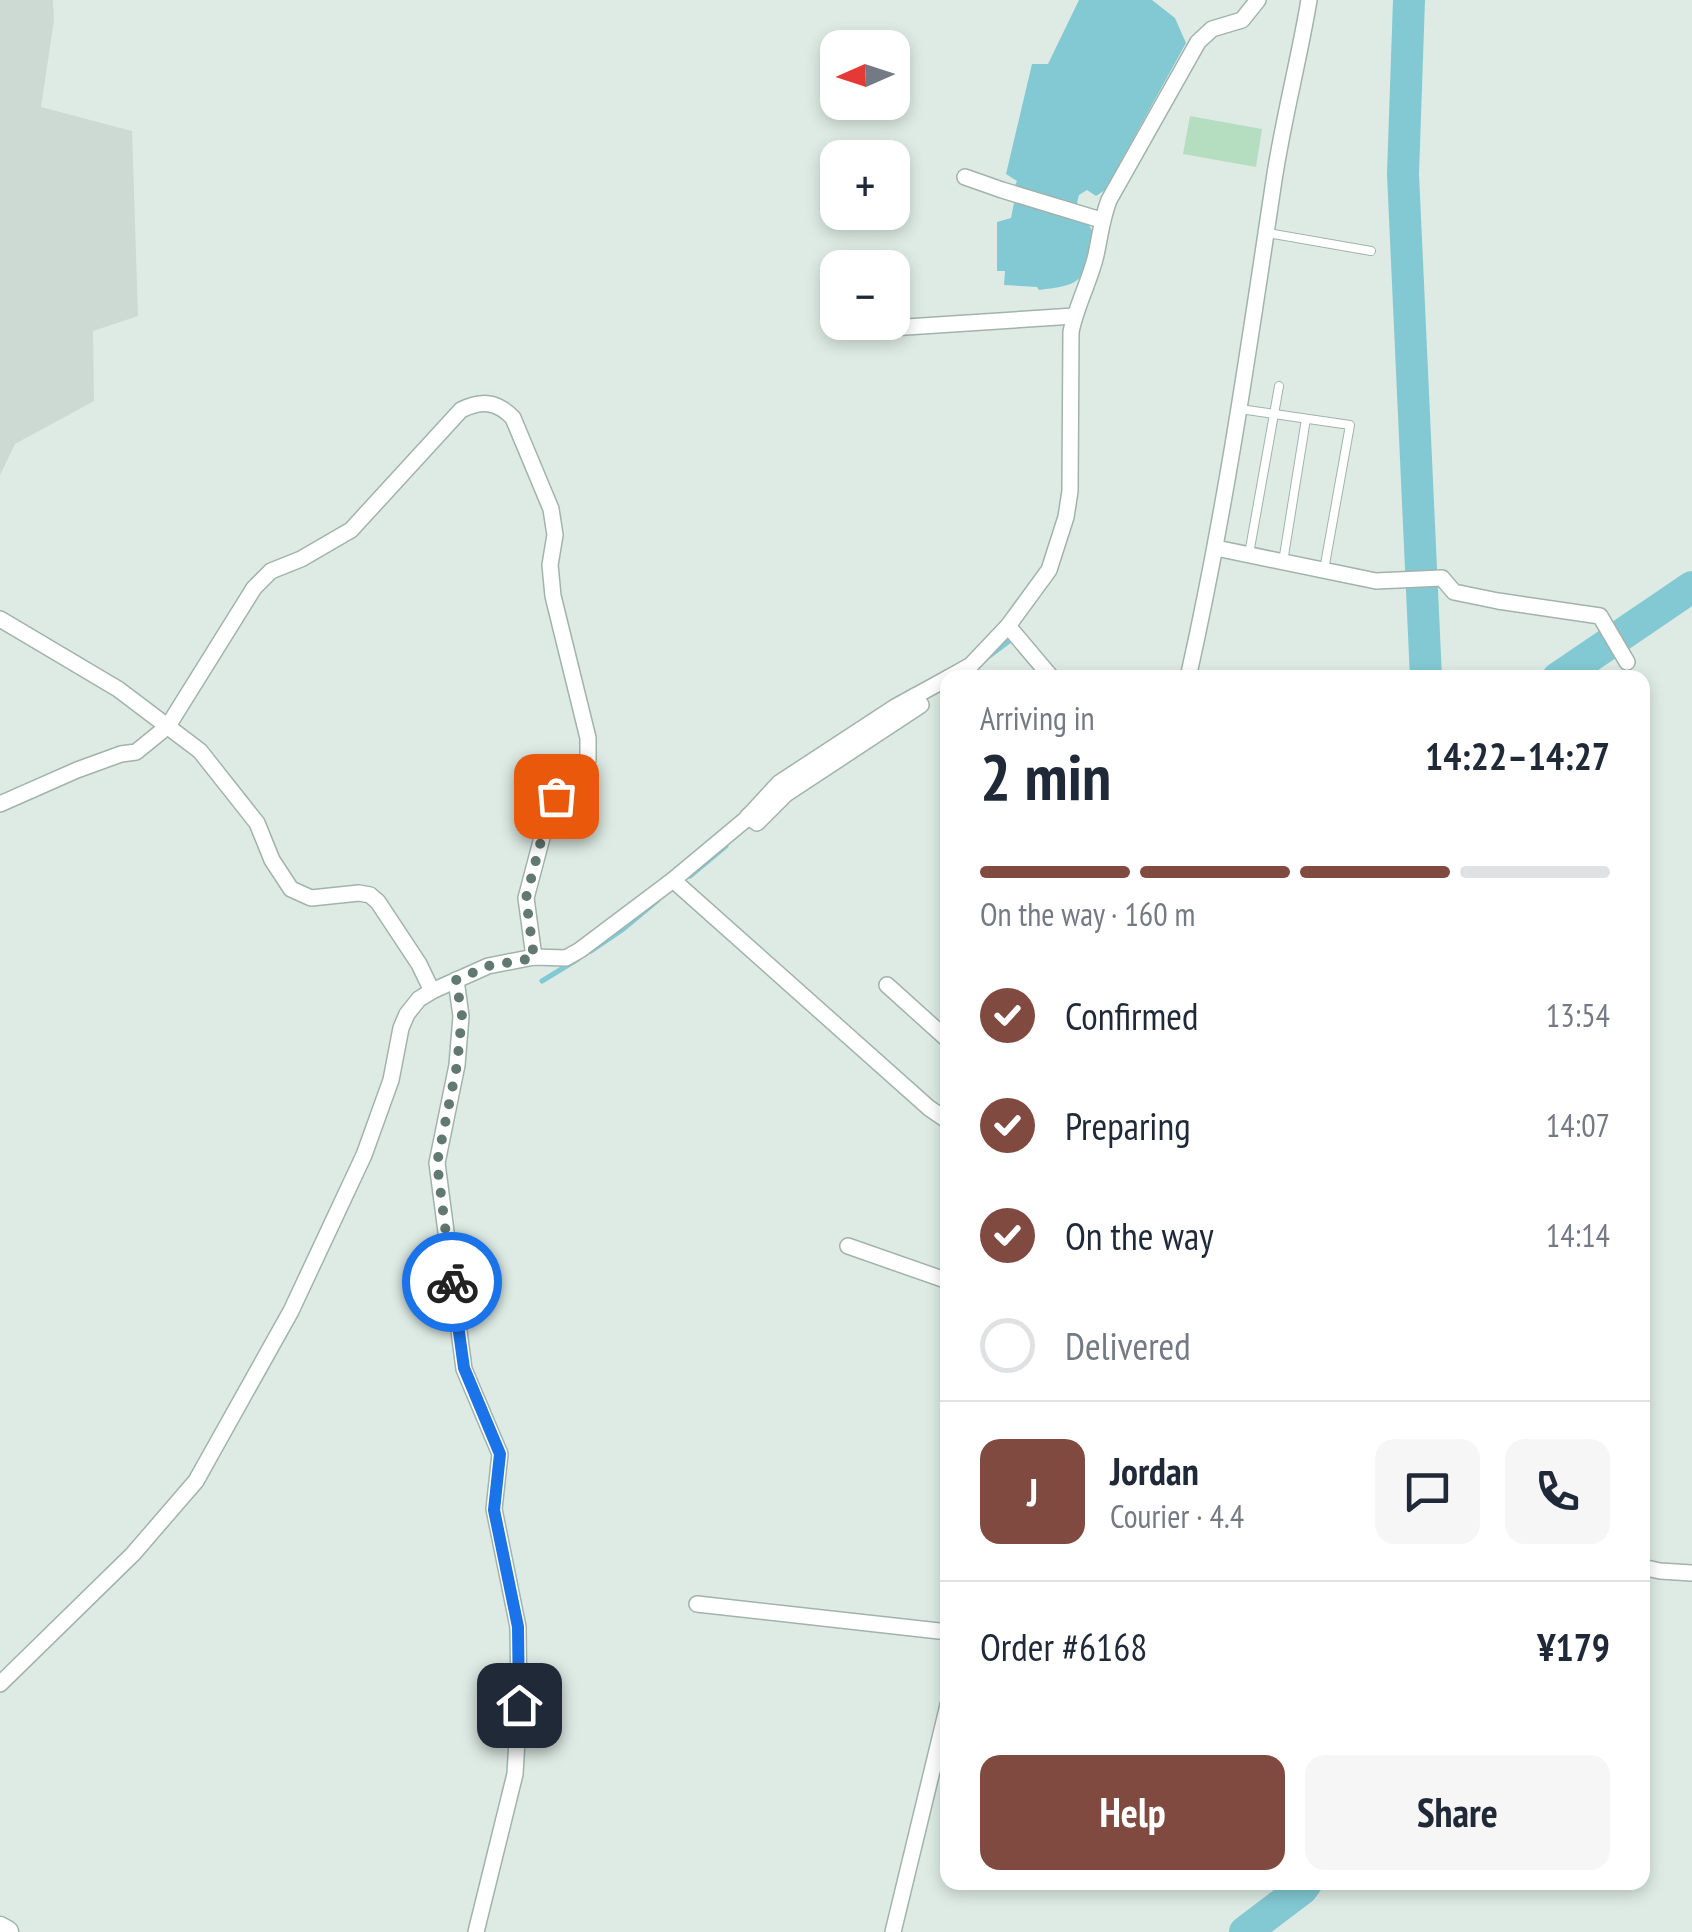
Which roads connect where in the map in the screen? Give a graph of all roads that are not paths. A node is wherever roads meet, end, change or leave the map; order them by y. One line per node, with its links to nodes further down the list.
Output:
1 (1258, 0): 4 (street)
2 (1309, 0): 5 (street)
3 (965, 177): 4 (street)
4 (1096, 218): 7 (street)
5 (1268, 232): 6 (lane); 10 (street)
6 (1372, 251)
7 (1074, 316): 8 (street); 18 (street)
8 (910, 327)
9 (1279, 386): 11 (lane)
10 (1240, 409): 11 (lane); 13 (street)
11 (1274, 414): 12 (lane); 14 (lane)
12 (1306, 418): 15 (lane); 16 (lane)
13 (1216, 548): 14 (street); 22 (street)
14 (1249, 554): 15 (street)
15 (1283, 562): 16 (street)
16 (1324, 570): 19 (street)
17 (0, 619): 24 (street)
18 (1008, 626): 20 (street); 21 (street)
19 (1627, 662)
20 (962, 670)
21 (1045, 670)
22 (1190, 670)
23 (940, 684): 26 (street)
24 (168, 726): 25 (street); 27 (street); 30 (street)
25 (0, 804)
26 (672, 880): 27 (street); 32 (street)
27 (534, 958): 28 (street)
28 (456, 980): 30 (street); 43 (street)
29 (887, 985): 31 (street)
30 (432, 991): 39 (street)
31 (940, 1033)
32 (940, 1114)
33 (848, 1246): 34 (street)
34 (940, 1278)
35 (1650, 1569): 36 (street)
36 (1692, 1572)
37 (697, 1604): 38 (street)
38 (940, 1631)
39 (0, 1684)
40 (940, 1738): 44 (street)
41 (0, 1928): 42 (main road)
42 (7, 1932)
43 (476, 1932)
44 (893, 1932)

